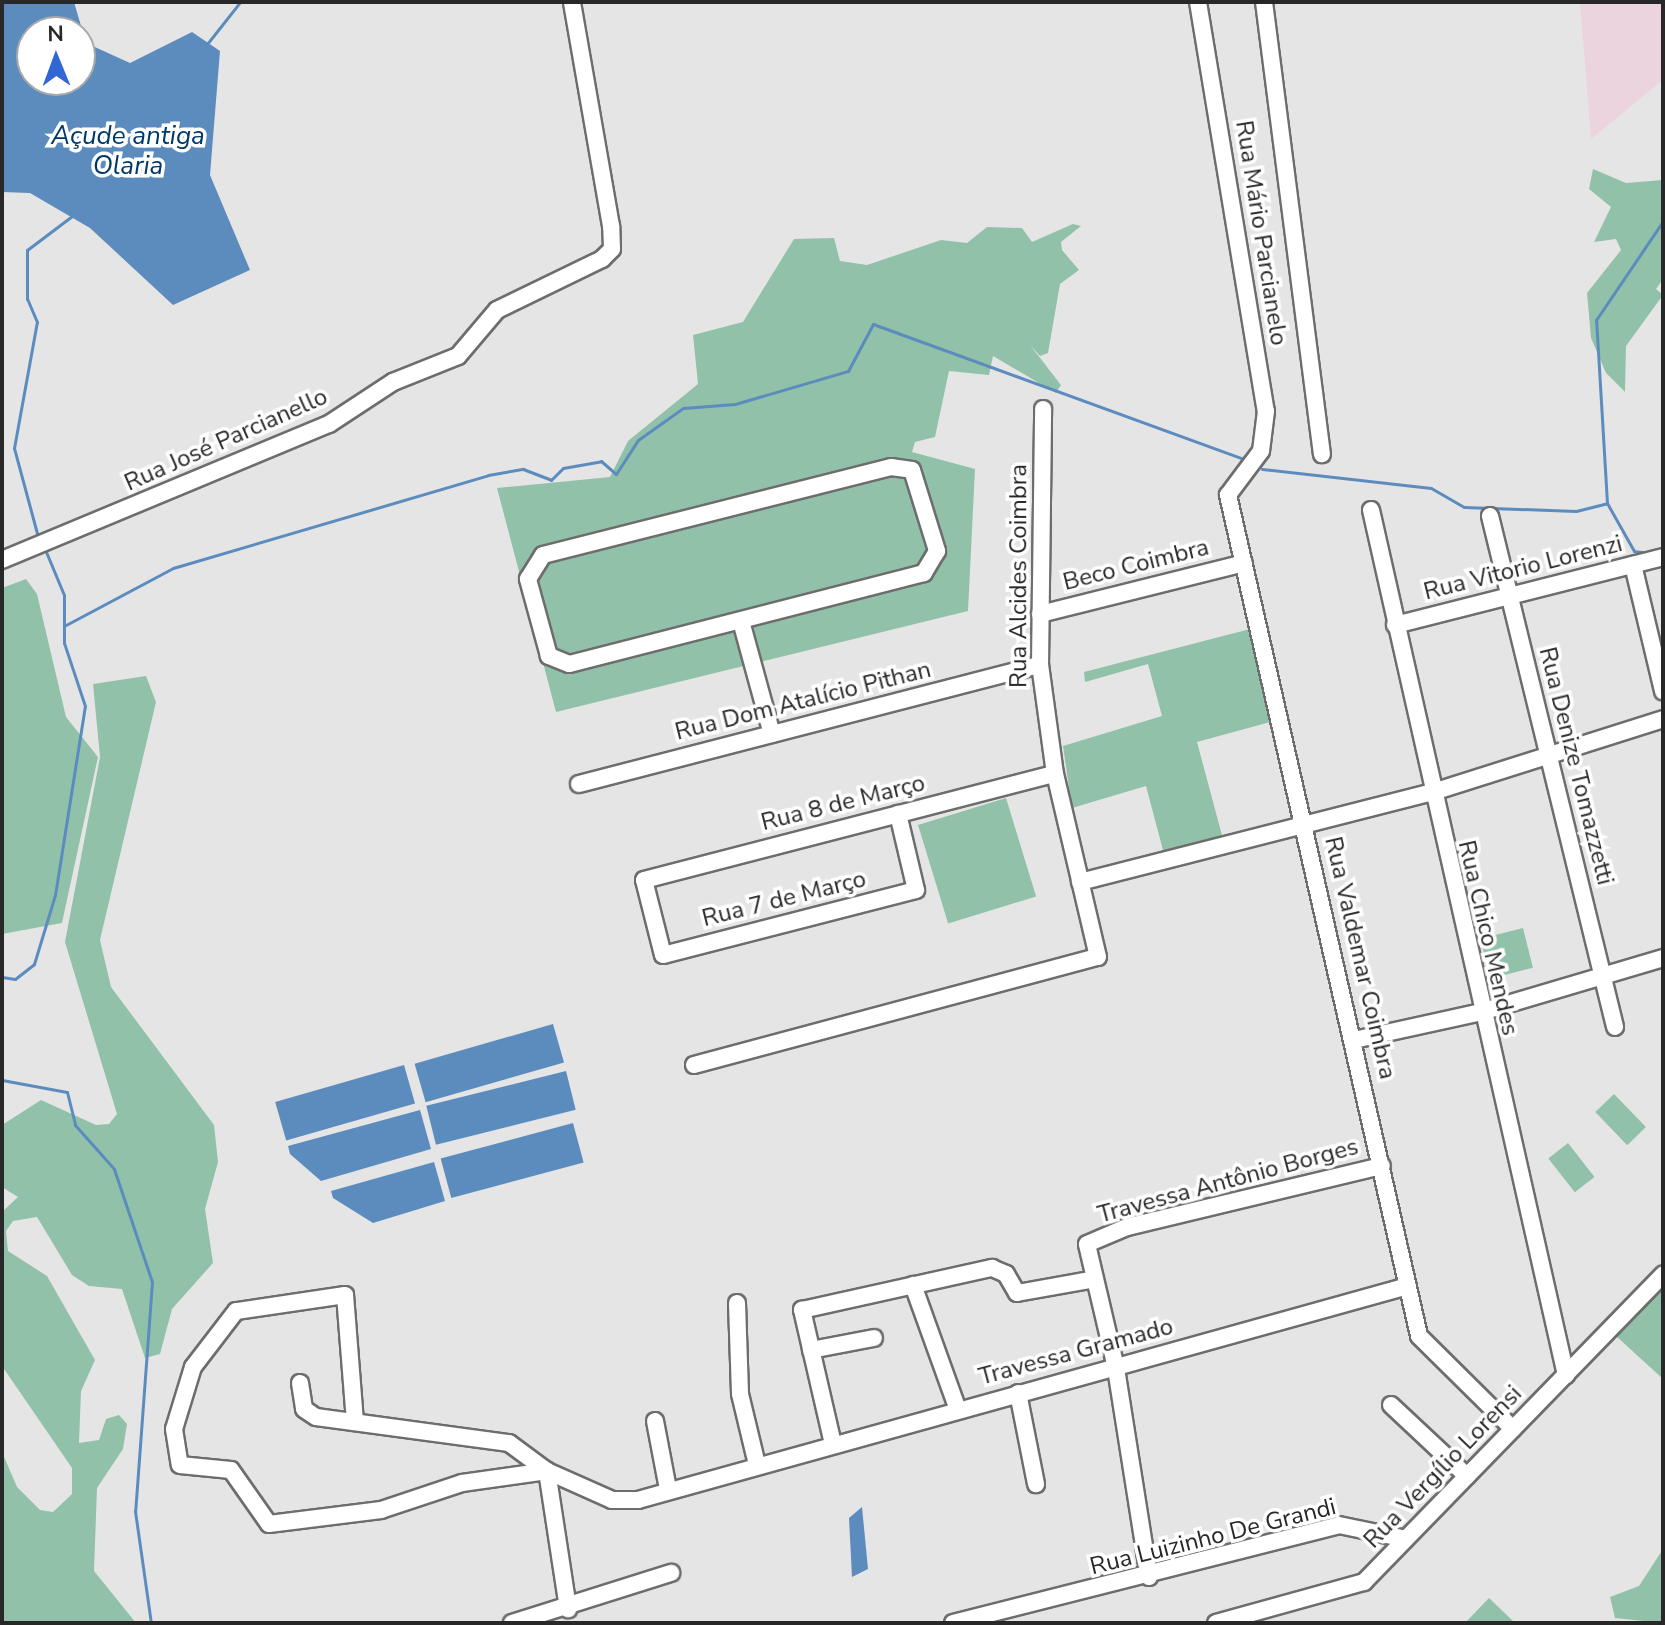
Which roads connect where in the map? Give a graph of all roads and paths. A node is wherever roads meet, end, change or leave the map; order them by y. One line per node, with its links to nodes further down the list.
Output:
1 (572, 2): 10 (street, Rua José Parcianello)
2 (1198, 2): 6 (street, Rua Mário Parcianelo)
3 (1264, 2): 5 (street)
4 (1043, 409): 14 (street, Rua Alcides Coimbra)
5 (1322, 454)
6 (1248, 468): 11 (street, Rua Valdemar Coimbra)
7 (1371, 510): 16 (street, Rua Chico Mendes)
8 (1490, 516): 13 (street, Rua Denize Tomazzetti)
9 (1663, 557): 12 (street, Rua Vitorio Lorenzi)
10 (2, 560)
11 (1244, 563): 14 (street, Beco Coimbra); 26 (street, Rua Valdemar Coimbra)
12 (1633, 565): 13 (street, Rua Vitorio Lorenzi); 18 (street)
13 (1509, 596): 16 (street, Rua Vitorio Lorenzi); 21 (street, Rua Denize Tomazzetti)
14 (1040, 614): 17 (street, Rua Alcides Coimbra)
15 (741, 621): 15 (street); 20 (street)
16 (1395, 625): 24 (street, Rua Chico Mendes)
17 (1040, 665): 20 (street, Rua Dom Atalício Pithan); 22 (street, Rua Alcides Coimbra)
18 (1663, 691)
19 (1663, 719): 21 (street)
20 (772, 734): 23 (street, Rua Dom Atalício Pithan)
21 (1548, 755): 24 (street); 30 (street, Rua Denize Tomazzetti)
22 (1055, 774): 25 (street, Rua 8 de Março); 28 (street, Rua Alcides Coimbra)
23 (579, 784)
24 (1430, 793): 26 (street); 31 (street, Rua Chico Mendes)
25 (898, 814): 27 (street, Rua 8 de Março); 27 (street, Rua 7 de Março)
26 (1306, 826): 28 (street); 33 (street, Rua Valdemar Coimbra)
27 (644, 880)
28 (1080, 882): 34 (street, Rua Alcides Coimbra)
29 (1663, 958): 30 (street)
30 (1603, 976): 31 (street); 32 (street, Rua Denize Tomazzetti)
31 (1481, 1012): 33 (street); 44 (street, Rua Chico Mendes)
32 (1615, 1027)
33 (1354, 1040): 35 (street, Rua Valdemar Coimbra)
34 (694, 1065)
35 (1382, 1166): 37 (street, Travessa Antônio Borges); 39 (street, Rua Valdemar Coimbra)
36 (1663, 1275): 44 (street, Rua Vergílio Lorensi)
37 (1095, 1279): 38 (street); 43 (street)
38 (913, 1285): 42 (street); 48 (street)
39 (1408, 1286): 43 (street, Travessa Gramado); 51 (street, Rua Valdemar Coimbra)
40 (737, 1303): 53 (street)
41 (874, 1338): 42 (street)
42 (811, 1350): 52 (street)
43 (1116, 1368): 46 (street, Travessa Gramado); 60 (street)
44 (1566, 1375): 51 (street, Rua Vergílio Lorensi)
45 (300, 1383): 50 (street, Travessa Gramado)
46 (1018, 1393): 48 (street, Travessa Gramado); 56 (street)
47 (1391, 1405): 55 (street)
48 (958, 1410): 52 (street, Travessa Gramado)
49 (655, 1421): 57 (street)
50 (355, 1422): 54 (street, Travessa Gramado); 54 (street)
51 (1513, 1429): 55 (street, Rua Vergílio Lorensi)
52 (833, 1444): 53 (street, Travessa Gramado)
53 (757, 1465): 57 (street, Travessa Gramado)
54 (547, 1471): 57 (street, Travessa Gramado); 61 (street)
55 (1467, 1476): 58 (street, Rua Vergílio Lorensi)
56 (1036, 1484)
57 (668, 1489)
58 (1406, 1539): 60 (street, Rua Luizinho De Grandi); 62 (street, Rua Vergílio Lorensi)
59 (671, 1573): 61 (street)
60 (1149, 1577): 63 (street, Rua Luizinho De Grandi)
61 (568, 1609): 64 (street)
62 (1273, 1615): 66 (street, Rua Vergílio Lorensi)
63 (1013, 1618): 65 (street, Rua Luizinho De Grandi)
64 (512, 1623)
65 (953, 1623)
66 (1216, 1623)

